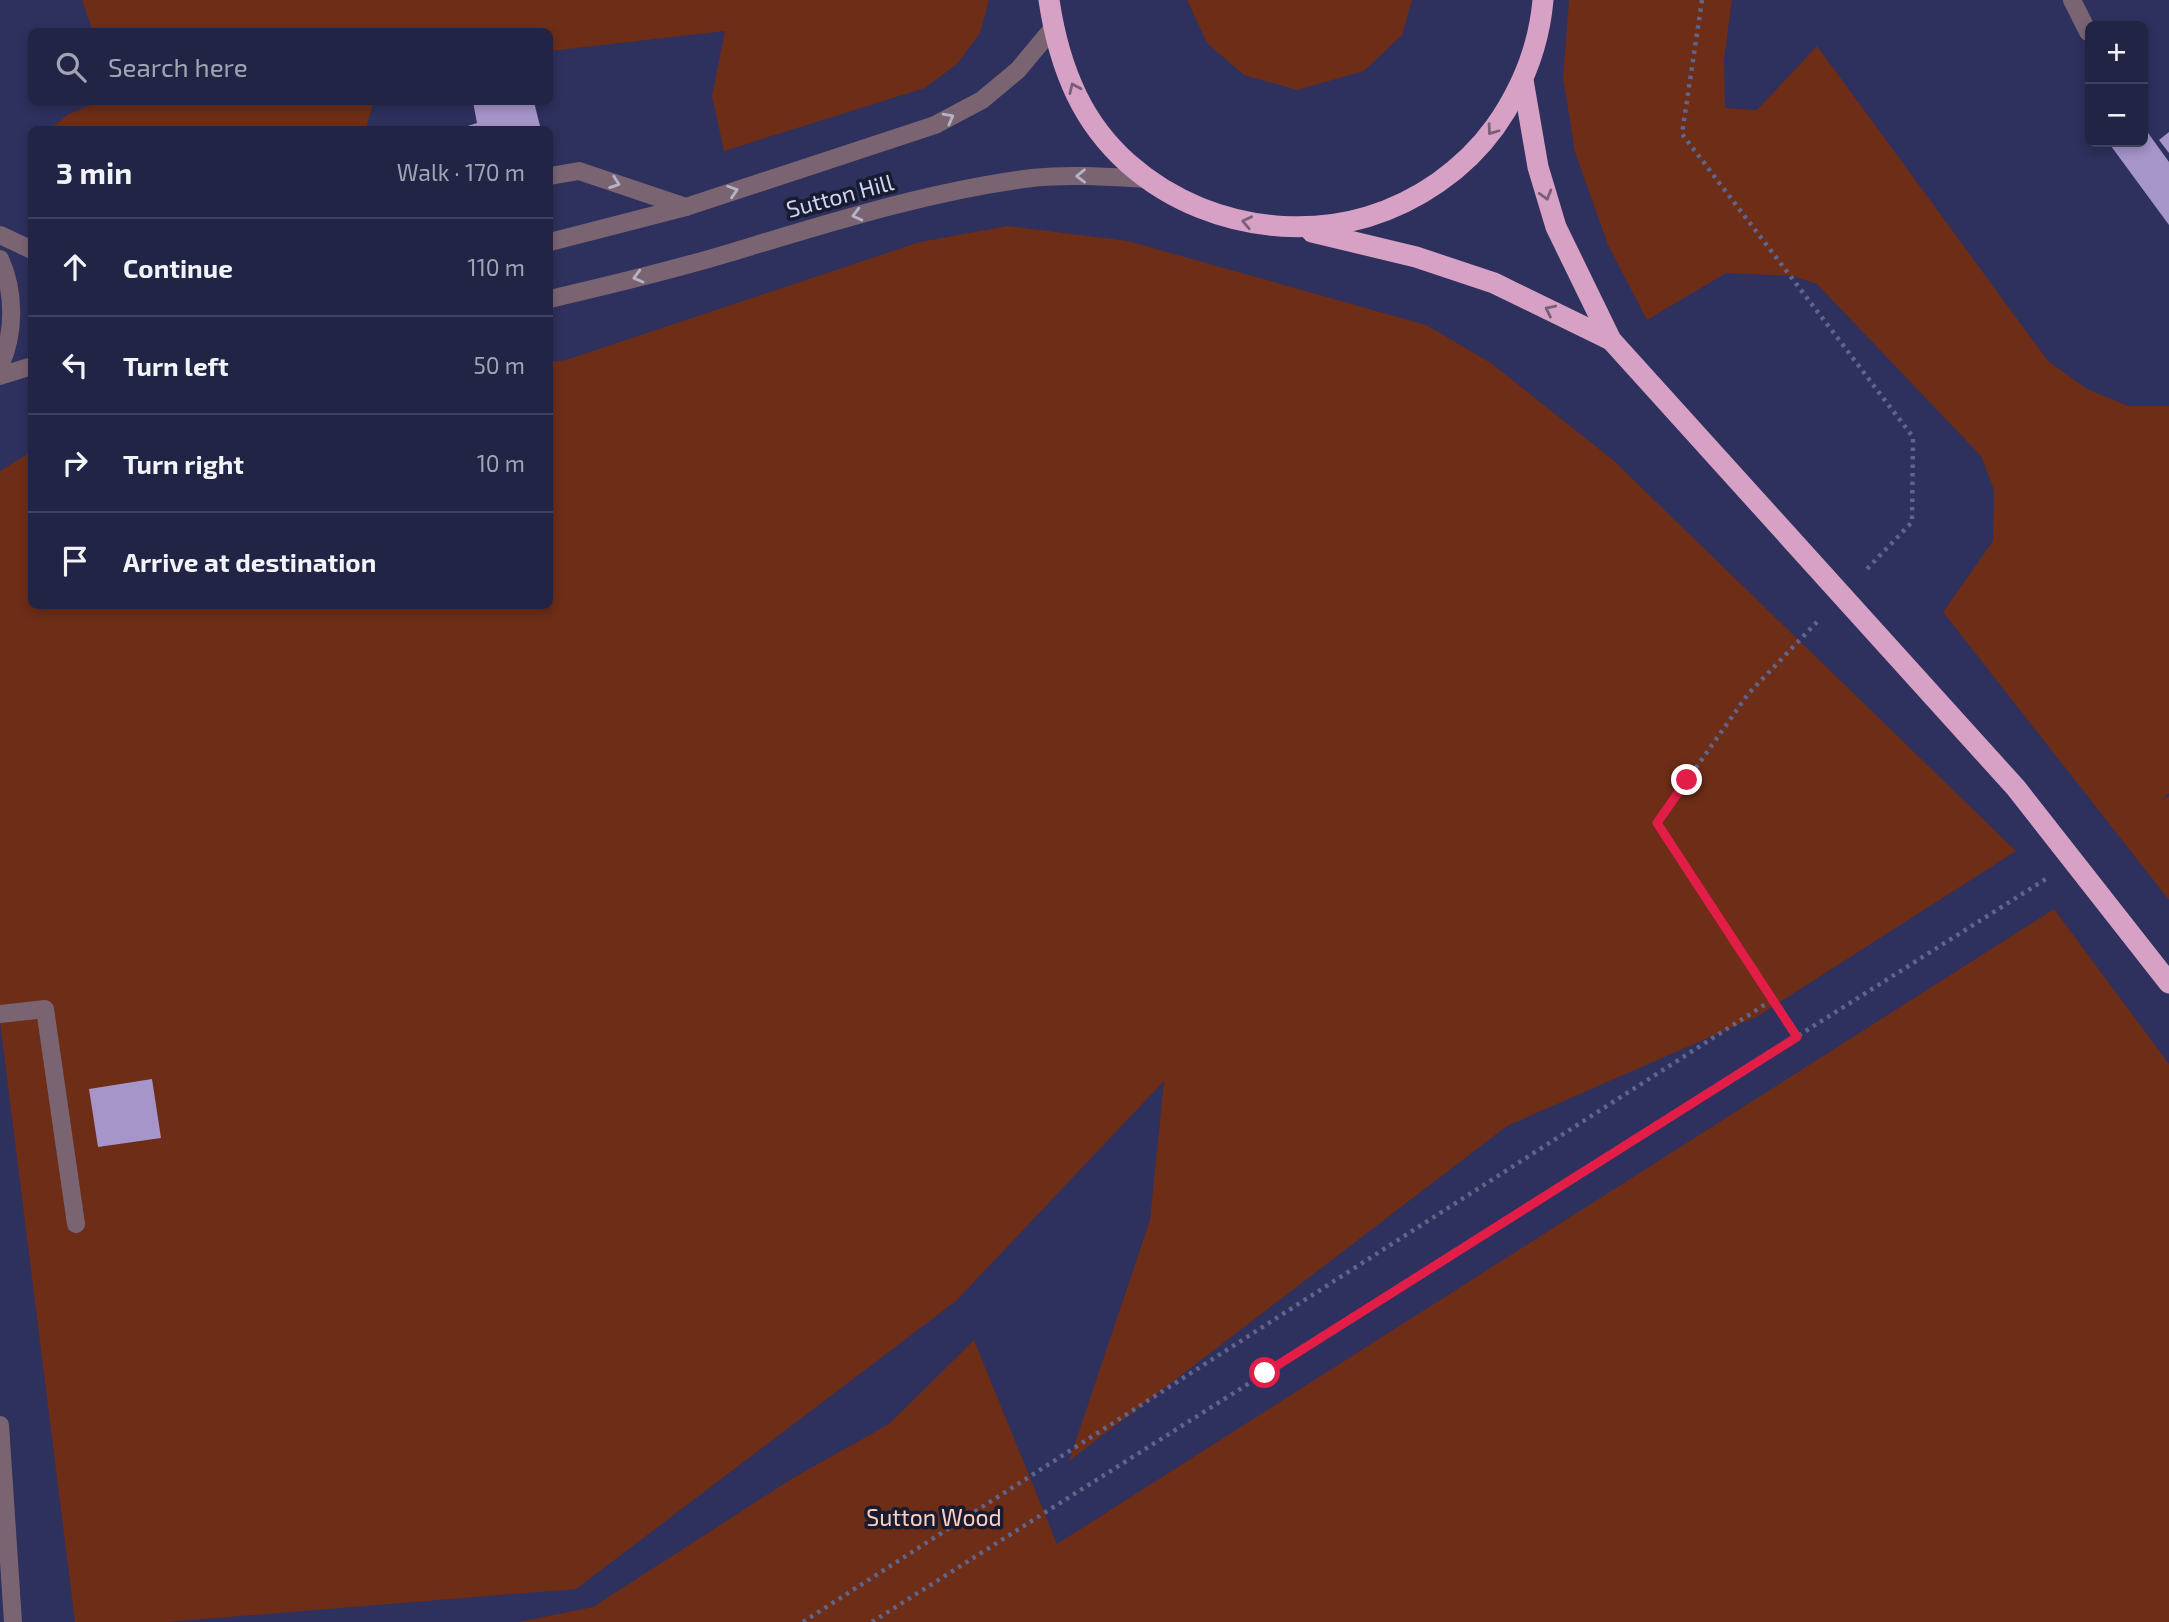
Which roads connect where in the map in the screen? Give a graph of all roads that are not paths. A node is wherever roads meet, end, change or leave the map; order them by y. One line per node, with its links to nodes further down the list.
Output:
1 (1049, 0): 5 (highway)
2 (1543, 0): 6 (highway)
3 (2072, 0): 4 (street)
4 (2085, 26)
5 (1053, 28): 8 (highway, one-way to 5); 9 (street, Sutton Hill, one-way to 5)
6 (1523, 80): 10 (highway, one-way to 10); 16 (highway, one-way to 16)
7 (553, 176): 9 (street, one-way to 9)
8 (1149, 179): 10 (highway, one-way to 8); 15 (street, Sutton Hill, one-way to 15)
9 (685, 207): 12 (street, Sutton Hill)
10 (1296, 228): 16 (highway, one-way to 10)
11 (0, 235): 13 (street)
12 (553, 241)
13 (28, 248)
14 (0, 259): 17 (street)
15 (553, 298)
16 (1611, 340): 20 (highway)
17 (0, 366)
18 (28, 367): 19 (street)
19 (0, 376)
20 (2169, 983)
21 (0, 1014): 22 (street)
22 (76, 1224)
23 (0, 1425): 24 (street)
24 (13, 1622)

